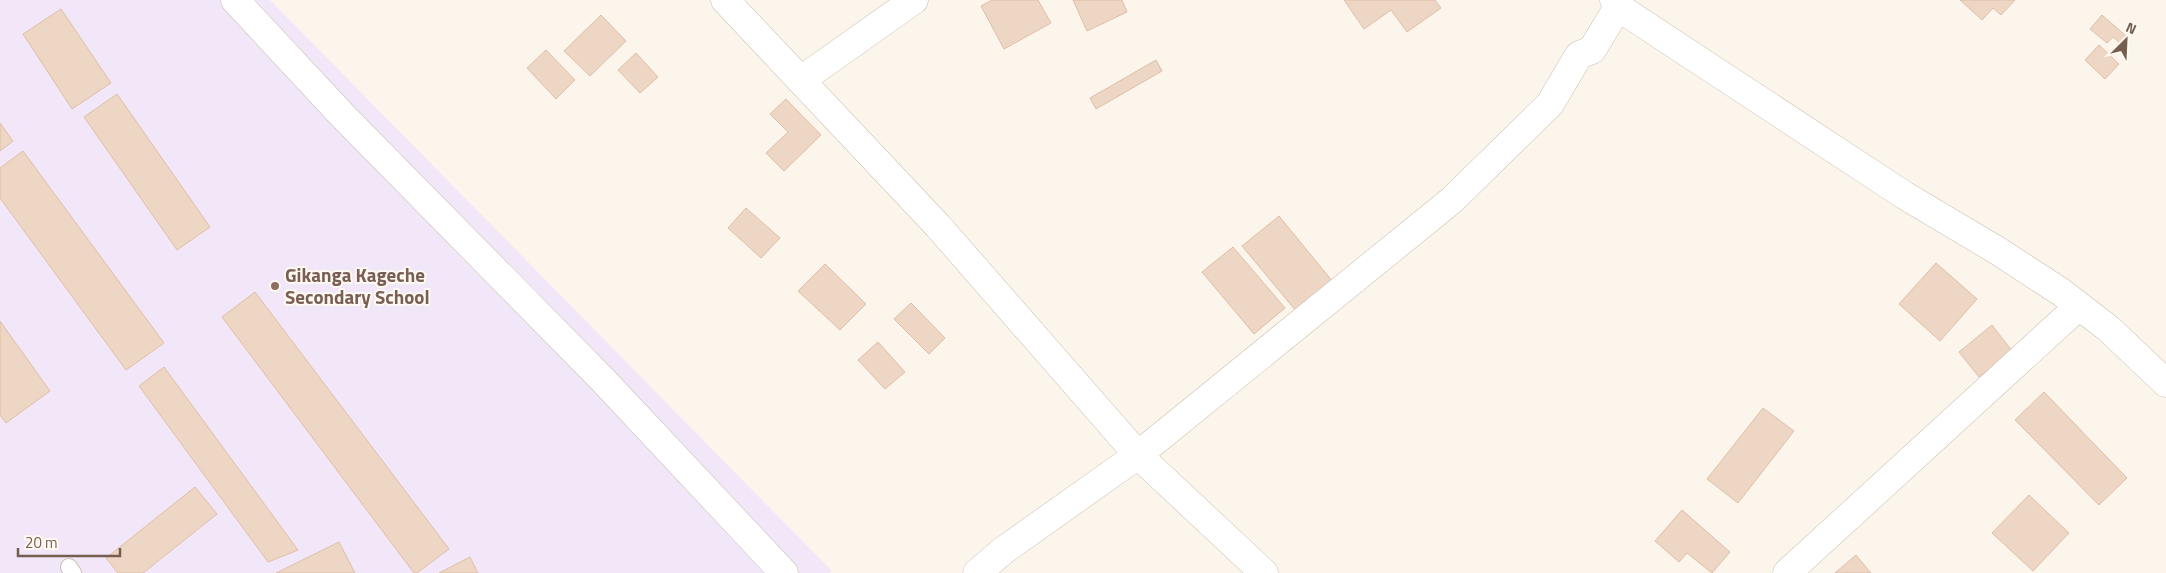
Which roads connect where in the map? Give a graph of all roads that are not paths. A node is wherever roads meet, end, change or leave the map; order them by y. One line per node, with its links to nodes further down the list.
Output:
1 (235, 0): 9 (street)
2 (725, 0): 5 (street)
3 (914, 0): 5 (street)
4 (1616, 4): 6 (street); 8 (street)
5 (800, 80): 8 (street)
6 (2079, 306): 7 (street); 12 (street)
7 (2166, 383)
8 (1138, 455): 10 (street); 11 (street)
9 (784, 573)
10 (977, 573)
11 (1264, 573)
12 (1788, 573)

